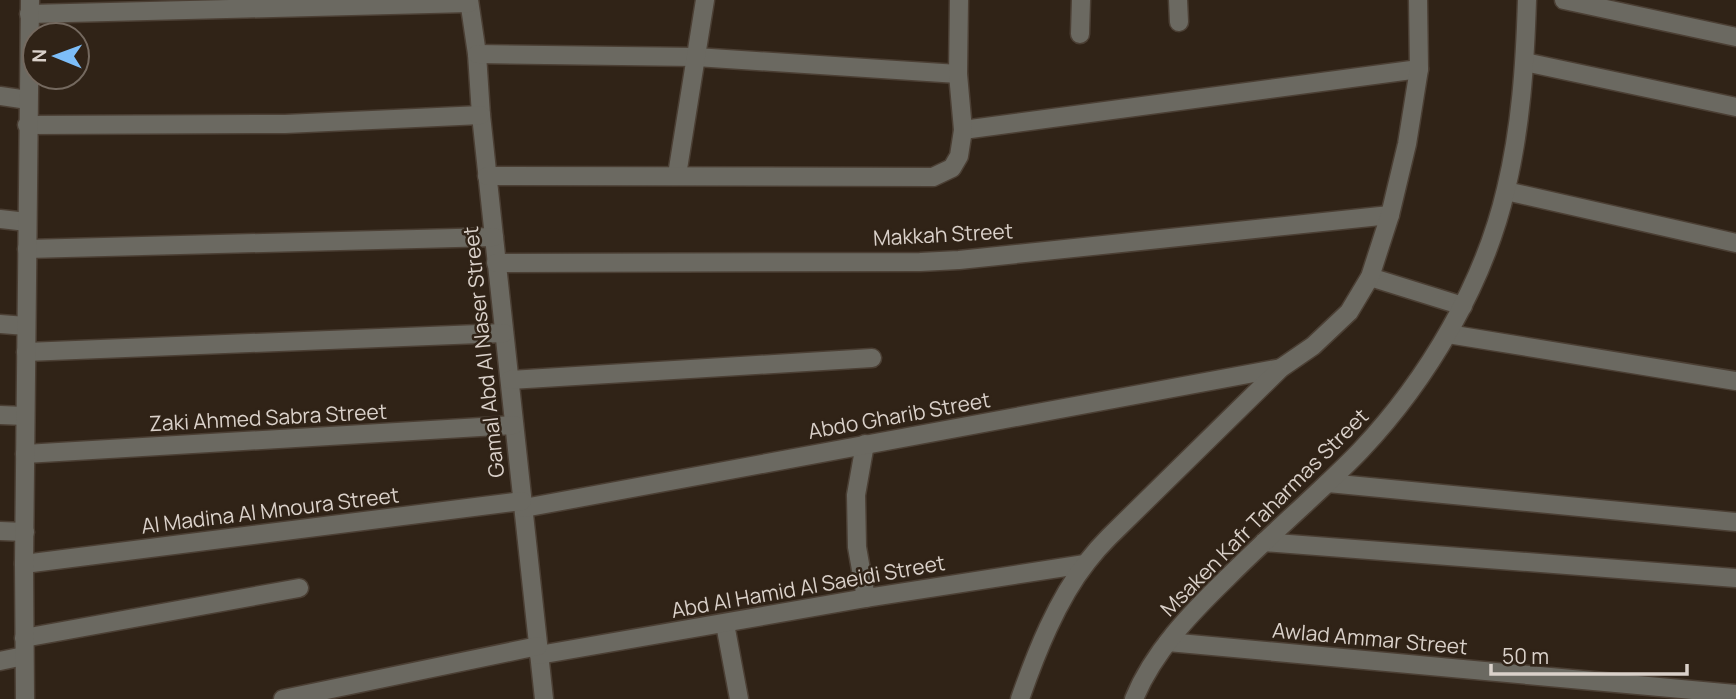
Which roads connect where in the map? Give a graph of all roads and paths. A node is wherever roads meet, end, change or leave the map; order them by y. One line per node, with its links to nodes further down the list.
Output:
1 (705, 0): 14 (street)
2 (959, 0): 17 (street)
3 (1081, 0): 11 (street)
4 (1178, 0): 10 (street)
5 (1418, 0): 16 (street)
6 (1527, 0): 15 (street, Msaken Kafr Taharmas Street)
7 (1564, 0): 12 (street)
8 (469, 1): 9 (street); 13 (street, Gamal Abd Al Naser Street)
9 (29, 7): 19 (street)
10 (1179, 22)
11 (1080, 34)
12 (1736, 37)
13 (477, 54): 14 (street); 21 (street, Gamal Abd Al Naser Street)
14 (696, 57): 17 (street); 24 (street)
15 (1525, 62): 20 (street); 26 (street, Msaken Kafr Taharmas Street)
16 (1419, 69): 23 (street); 27 (street)
17 (958, 74): 23 (street)
18 (0, 96): 19 (street)
19 (28, 100): 22 (street)
20 (1736, 107)
21 (481, 115): 22 (street); 25 (street, Gamal Abd Al Naser Street)
22 (27, 125): 29 (street)
23 (963, 130): 24 (street)
24 (677, 175): 25 (street)
25 (487, 176): 30 (street, Gamal Abd Al Naser Street)
26 (1506, 191): 31 (street); 35 (street, Msaken Kafr Taharmas Street)
27 (1390, 215): 33 (street, Makkah Street); 34 (street)
28 (0, 219): 29 (street)
29 (27, 222): 32 (street)
30 (494, 237): 32 (street); 33 (street, Gamal Abd Al Naser Street)
31 (1736, 243)
32 (27, 249): 37 (street)
33 (496, 262): 38 (street, Gamal Abd Al Naser Street)
34 (1370, 277): 35 (street); 42 (street)
35 (1463, 306): 39 (street, Msaken Kafr Taharmas Street)
36 (0, 324): 37 (street)
37 (26, 326): 40 (street)
38 (504, 333): 40 (street); 43 (street, Gamal Abd Al Naser Street)
39 (1448, 334): 44 (street); 50 (street, Msaken Kafr Taharmas Street)
40 (26, 352): 46 (street)
41 (872, 358): 43 (street)
42 (1281, 368): 48 (street, Abdo Gharib Street); 57 (street)
43 (510, 380): 47 (street, Gamal Abd Al Naser Street)
44 (1736, 381)
45 (0, 415): 46 (street)
46 (25, 416): 49 (street)
47 (514, 425): 49 (street, Zaki Ahmed Sabra Street); 51 (street, Gamal Abd Al Naser Street)
48 (865, 444): 51 (street, Abdo Gharib Street); 60 (street)
49 (25, 454): 54 (street)
50 (1328, 483): 52 (street); 55 (street, Msaken Kafr Taharmas Street)
51 (523, 505): 56 (street, Al Madina Al Mnoura Street); 64 (street, Gamal Abd Al Naser Street)
52 (1736, 522)
53 (0, 531): 54 (street)
54 (25, 532): 56 (street)
55 (1264, 542): 58 (street); 62 (street, Msaken Kafr Taharmas Street)
56 (24, 564): 63 (street)
57 (1086, 564): 60 (street, Abd Al Hamid Al Saeidi Street); 71 (street)
58 (1736, 578)
59 (299, 588): 63 (street)
60 (866, 598): 61 (street, Abd Al Hamid Al Saeidi Street)
61 (724, 624): 64 (street, Abd Al Hamid Al Saeidi Street); 70 (street)
62 (1168, 642): 66 (street, Awlad Ammar Street); 72 (street, Msaken Kafr Taharmas Street)
63 (24, 647): 65 (street); 67 (street)
64 (538, 650): 68 (street, Abd Al Hamid Al Saeidi Street); 69 (street, Gamal Abd Al Naser Street)
65 (0, 661)
66 (1736, 694)
67 (25, 699)
68 (283, 699)
69 (544, 699)
70 (738, 699)
71 (1021, 699)
72 (1134, 699)

